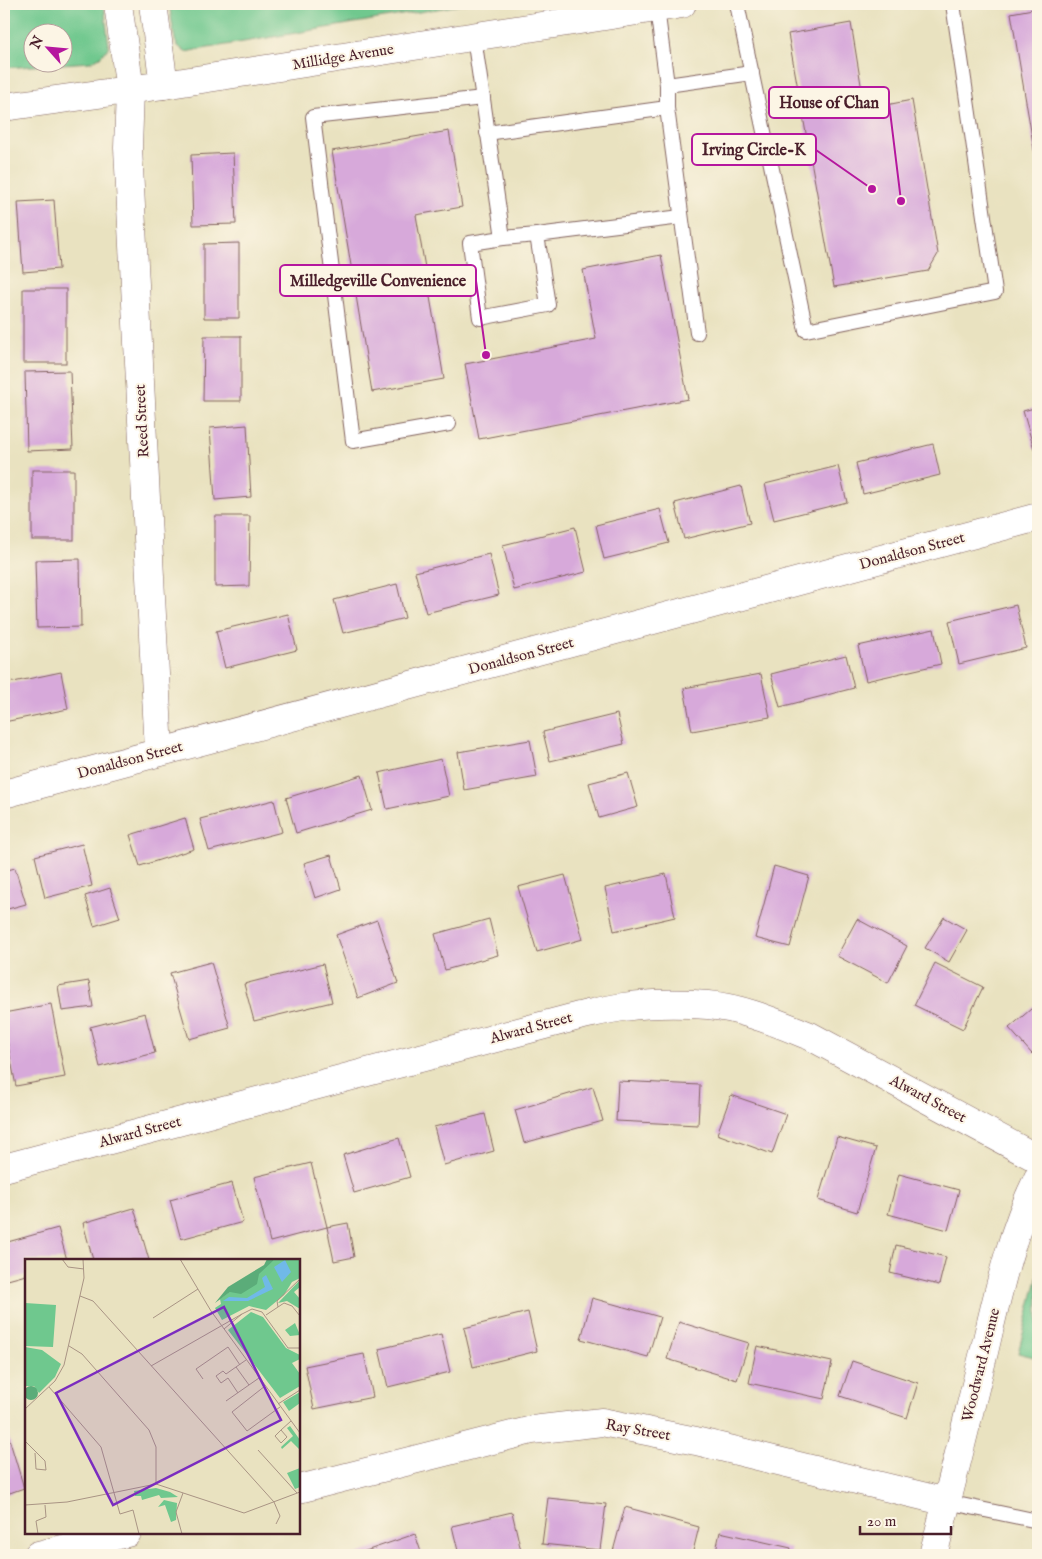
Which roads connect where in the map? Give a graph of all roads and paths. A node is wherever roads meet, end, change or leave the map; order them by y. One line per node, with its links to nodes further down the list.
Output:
1 (118, 4): 10 (street, Reed Street)
2 (153, 4): 8 (street)
3 (737, 4): 7 (lane)
4 (953, 4): 7 (lane)
5 (670, 6): 6 (street, Millidge Avenue); 9 (lane)
6 (474, 37): 8 (street, Millidge Avenue); 11 (lane)
7 (752, 73): 9 (lane)
8 (164, 85): 10 (street, Millidge Avenue)
9 (667, 85): 13 (lane)
10 (130, 90): 12 (street, Millidge Avenue); 21 (street, Reed Street)
11 (483, 98): 14 (lane); 19 (lane)
12 (4, 107)
13 (667, 108): 14 (lane); 15 (lane)
14 (487, 133): 17 (lane)
15 (681, 217): 16 (lane); 18 (lane)
16 (537, 235): 17 (lane); 17 (lane)
17 (503, 238)
18 (697, 332)
19 (449, 424)
20 (1038, 517): 21 (street, Donaldson Street)
21 (158, 752): 22 (street, Donaldson Street)
22 (4, 794)
23 (1038, 1159): 24 (street, Alward Street)
24 (4, 1168)
25 (1038, 1178): 27 (street, Woodward Avenue)
26 (300, 1489): 27 (street, Ray Street)
27 (947, 1502): 28 (lane); 31 (street, Woodward Avenue)
28 (1038, 1521)
29 (123, 1534): 30 (street)
30 (38, 1555)
31 (933, 1555)

